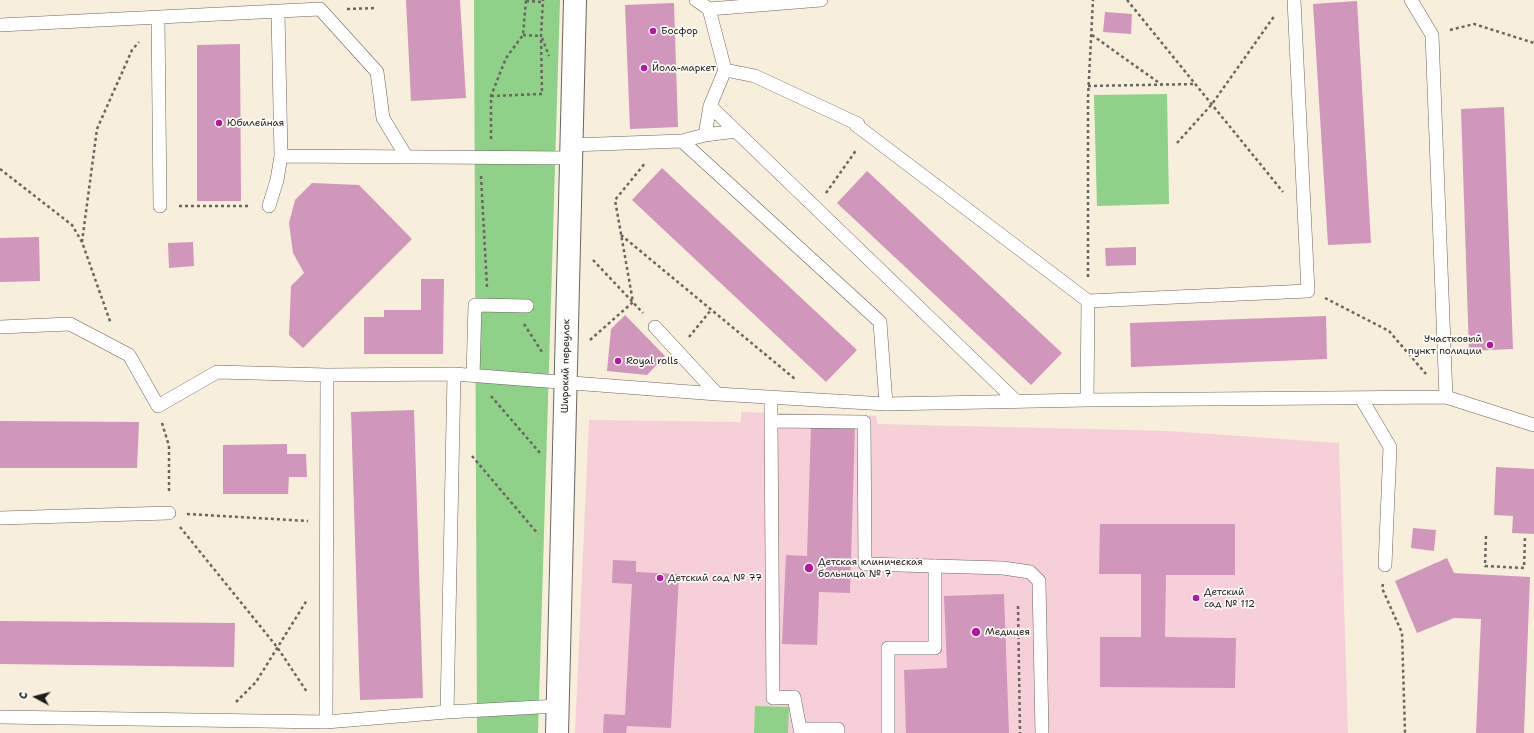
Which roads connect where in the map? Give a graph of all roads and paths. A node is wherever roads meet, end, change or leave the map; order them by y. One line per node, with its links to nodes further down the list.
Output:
1 (526, 0): 9 (path); 18 (path)
2 (575, 0): 35 (street, Широкий переулок)
3 (696, 0): 11 (lane)
4 (821, 0): 11 (lane)
5 (1093, 0): 17 (path)
6 (1127, 0): 23 (path)
7 (1294, 0): 43 (lane)
8 (1411, 0): 19 (lane)
9 (543, 1): 20 (path)
10 (377, 8): 12 (path)
11 (709, 9): 22 (lane)
12 (320, 10): 13 (lane); 37 (lane)
13 (278, 12): 15 (lane); 36 (lane)
14 (1276, 13): 27 (path)
15 (158, 18): 16 (lane); 40 (lane); 45 (path)
16 (0, 25)
17 (1091, 34): 24 (path); 25 (path)
18 (523, 35): 20 (path); 26 (path)
19 (1432, 35): 21 (path); 66 (lane)
20 (541, 36): 26 (path)
21 (1534, 43)
22 (725, 70): 28 (lane); 30 (lane)
23 (1196, 84): 24 (path); 27 (path)
24 (1162, 85): 25 (path)
25 (1088, 86): 48 (path)
26 (491, 96): 38 (path)
27 (1212, 104): 34 (path); 43 (path)
28 (710, 106): 29 (lane); 31 (lane)
29 (736, 131): 31 (lane); 42 (lane)
30 (868, 134): 42 (path); 48 (lane)
31 (705, 135): 32 (lane)
32 (682, 140): 33 (lane); 71 (lane)
33 (662, 142): 35 (lane); 44 (path)
34 (1177, 143)
35 (571, 151): 38 (lane); 63 (street, Широкий переулок)
36 (281, 156): 37 (lane); 41 (lane)
37 (406, 156): 38 (lane)
38 (486, 157): 50 (path)
39 (0, 169): 45 (path)
40 (160, 206): 41 (path)
41 (268, 206)
42 (816, 208): 70 (lane)
43 (1305, 218): 47 (lane)
44 (621, 235): 49 (path); 53 (path)
45 (82, 242): 58 (path)
46 (590, 256): 49 (path)
47 (1308, 291): 48 (lane); 66 (path)
48 (1088, 301): 69 (lane)
49 (633, 302): 55 (path); 56 (path)
50 (488, 306): 51 (lane); 62 (lane)
51 (511, 306): 52 (lane); 59 (path)
52 (527, 306)
53 (711, 310): 57 (path); 68 (path)
54 (0, 327): 58 (lane)
55 (655, 327): 57 (lane)
56 (586, 343)
57 (678, 352): 64 (lane)
58 (129, 354): 72 (lane)
59 (545, 356)
60 (454, 374): 61 (lane); 62 (lane); 75 (lane)
61 (327, 375): 72 (lane); 79 (lane)
62 (473, 376): 63 (lane); 76 (path)
63 (565, 383): 64 (lane); 88 (street, Широкий переулок)
64 (717, 394): 65 (lane)
65 (770, 397): 68 (lane); 73 (lane)
66 (1446, 397): 67 (lane); 74 (lane)
67 (1361, 398): 69 (lane); 83 (lane)
68 (821, 400): 71 (lane)
69 (1087, 400): 70 (lane)
70 (1017, 402): 71 (lane)
71 (886, 404)
72 (158, 406): 77 (path)
73 (771, 421): 84 (lane); 94 (lane)
74 (1534, 425)
75 (453, 434): 80 (path); 89 (lane)
76 (541, 454)
77 (169, 513): 78 (lane); 79 (path); 87 (path)
78 (0, 518)
79 (326, 522): 85 (lane)
80 (539, 536)
81 (1486, 536): 82 (path)
82 (1525, 538)
83 (1385, 565): 98 (path)
84 (935, 566): 86 (lane); 95 (lane)
85 (326, 567): 87 (path); 92 (lane)
86 (1018, 571): 96 (path); 97 (lane)
87 (277, 647): 91 (path); 92 (path)
88 (558, 706): 89 (lane); 93 (street, Широкий переулок)
89 (447, 712): 92 (lane)
90 (0, 717): 91 (lane)
91 (217, 720): 92 (lane)
92 (326, 722)
93 (557, 733)
94 (838, 733)
95 (888, 733)
96 (1020, 733)
97 (1042, 733)
98 (1405, 733)

